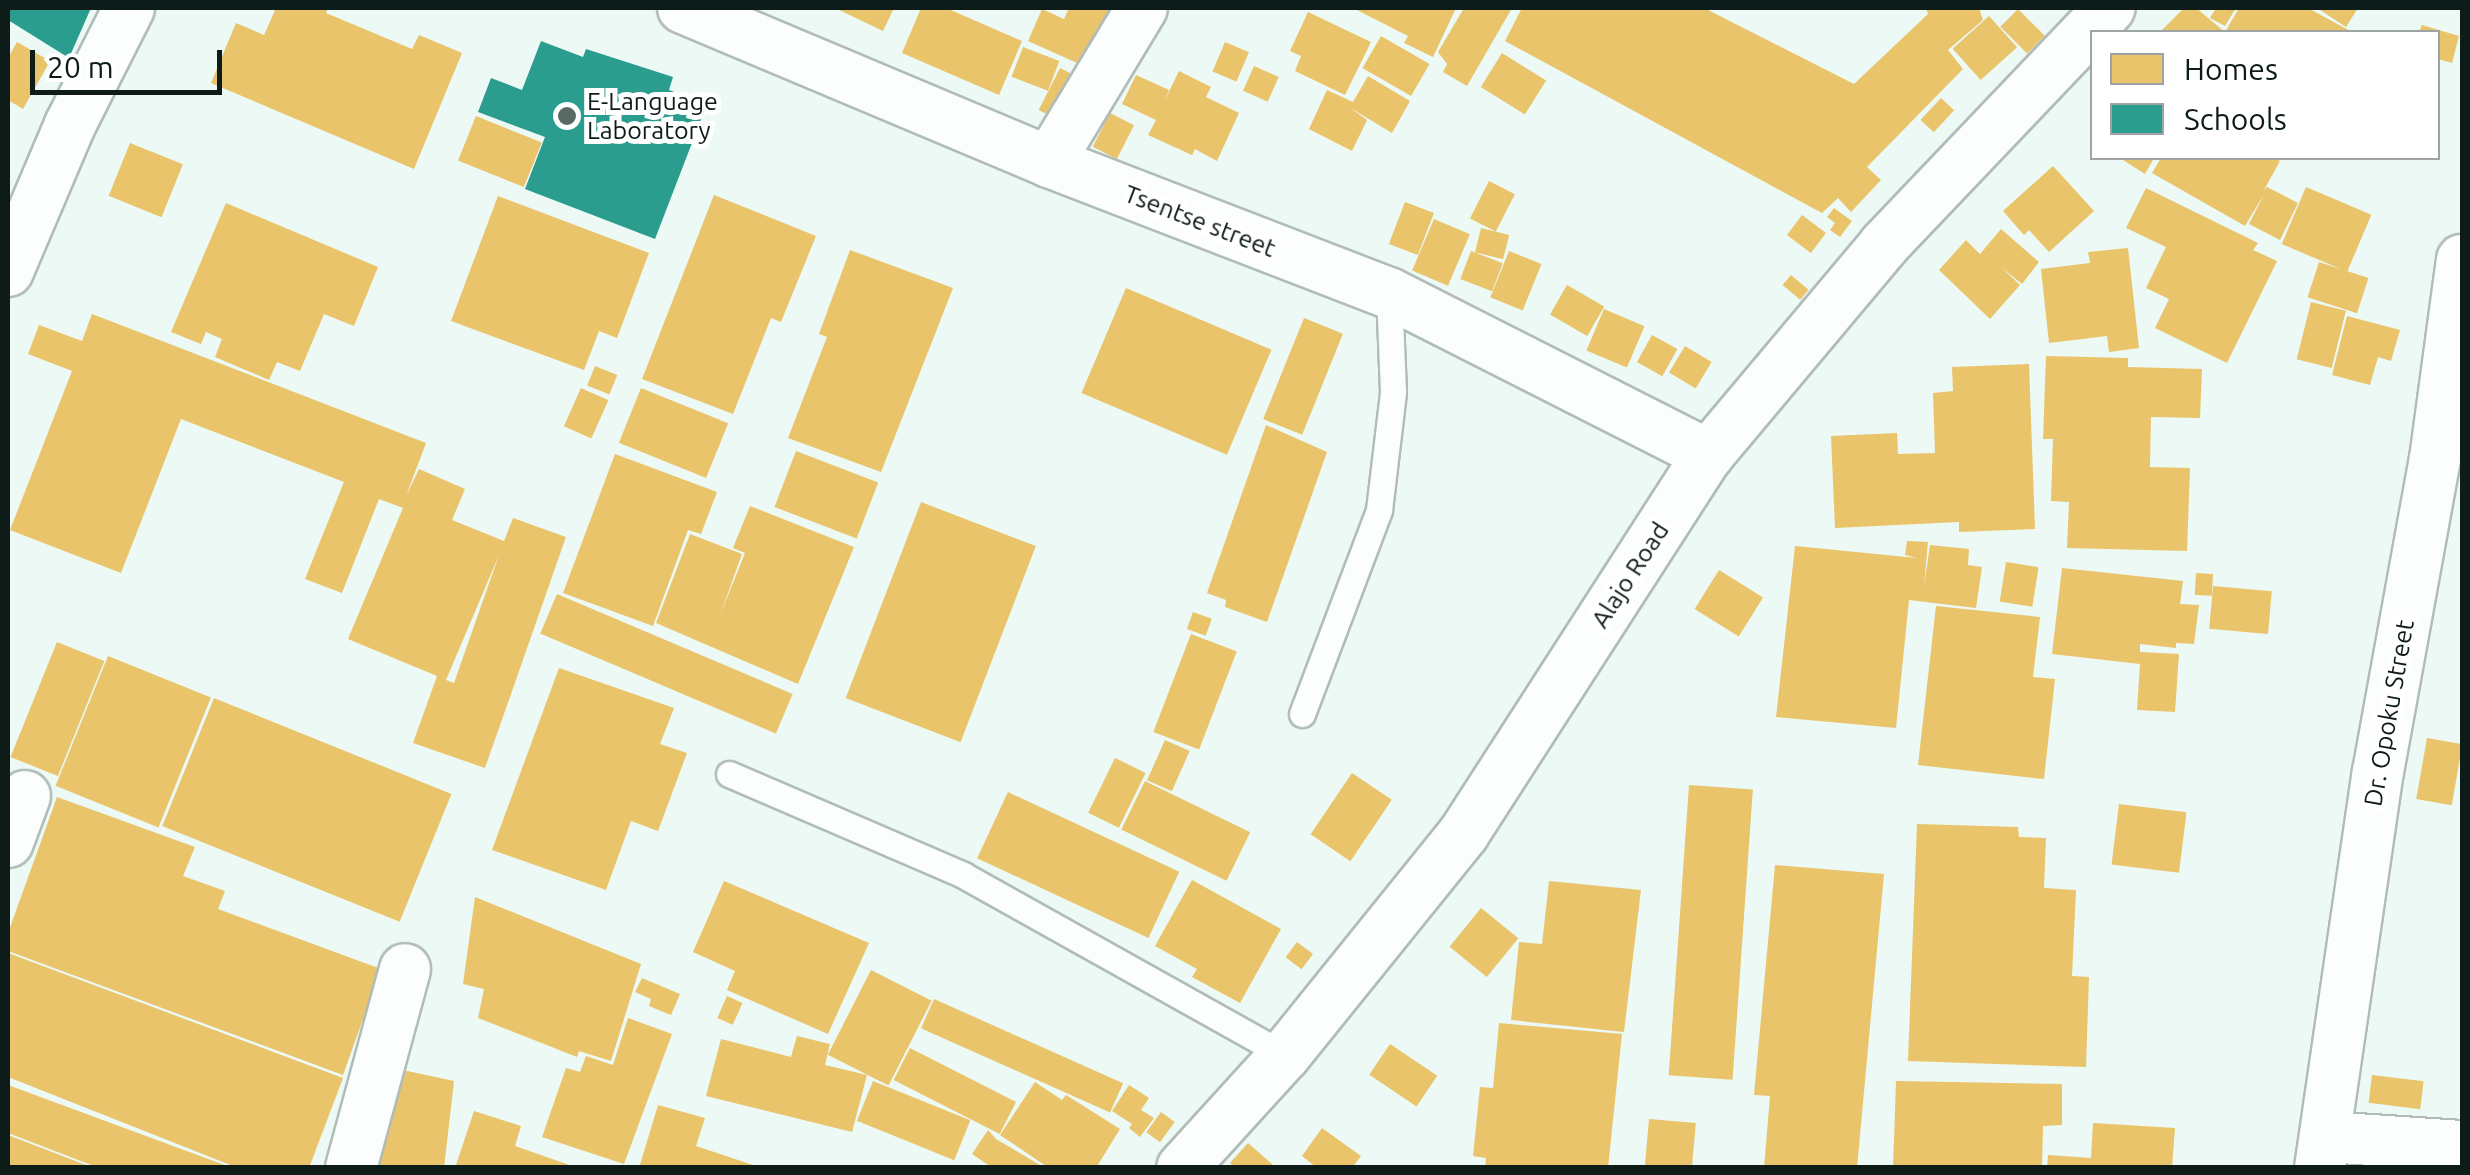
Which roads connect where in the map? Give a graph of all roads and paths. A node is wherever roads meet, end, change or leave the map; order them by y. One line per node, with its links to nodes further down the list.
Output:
1 (129, 8): 7 (street)
2 (683, 8): 5 (street, Tsentse street)
3 (1142, 8): 5 (street)
4 (2110, 8): 9 (street, Alajo Road)
5 (1049, 162): 8 (street, Tsentse street)
6 (2462, 260): 10 (street, Dr. Opoku Street)
7 (8, 271)
8 (1389, 294): 9 (street, Tsentse street); 11 (lane)
9 (1708, 455): 14 (street, Alajo Road)
10 (2449, 460): 16 (street, Dr. Opoku Street)
11 (1302, 714)
12 (729, 774): 14 (lane)
13 (406, 969): 17 (street)
14 (1285, 1054): 18 (street, Alajo Road)
15 (2462, 1146): 16 (street)
16 (2323, 1152)
17 (352, 1168)
18 (1182, 1168)

